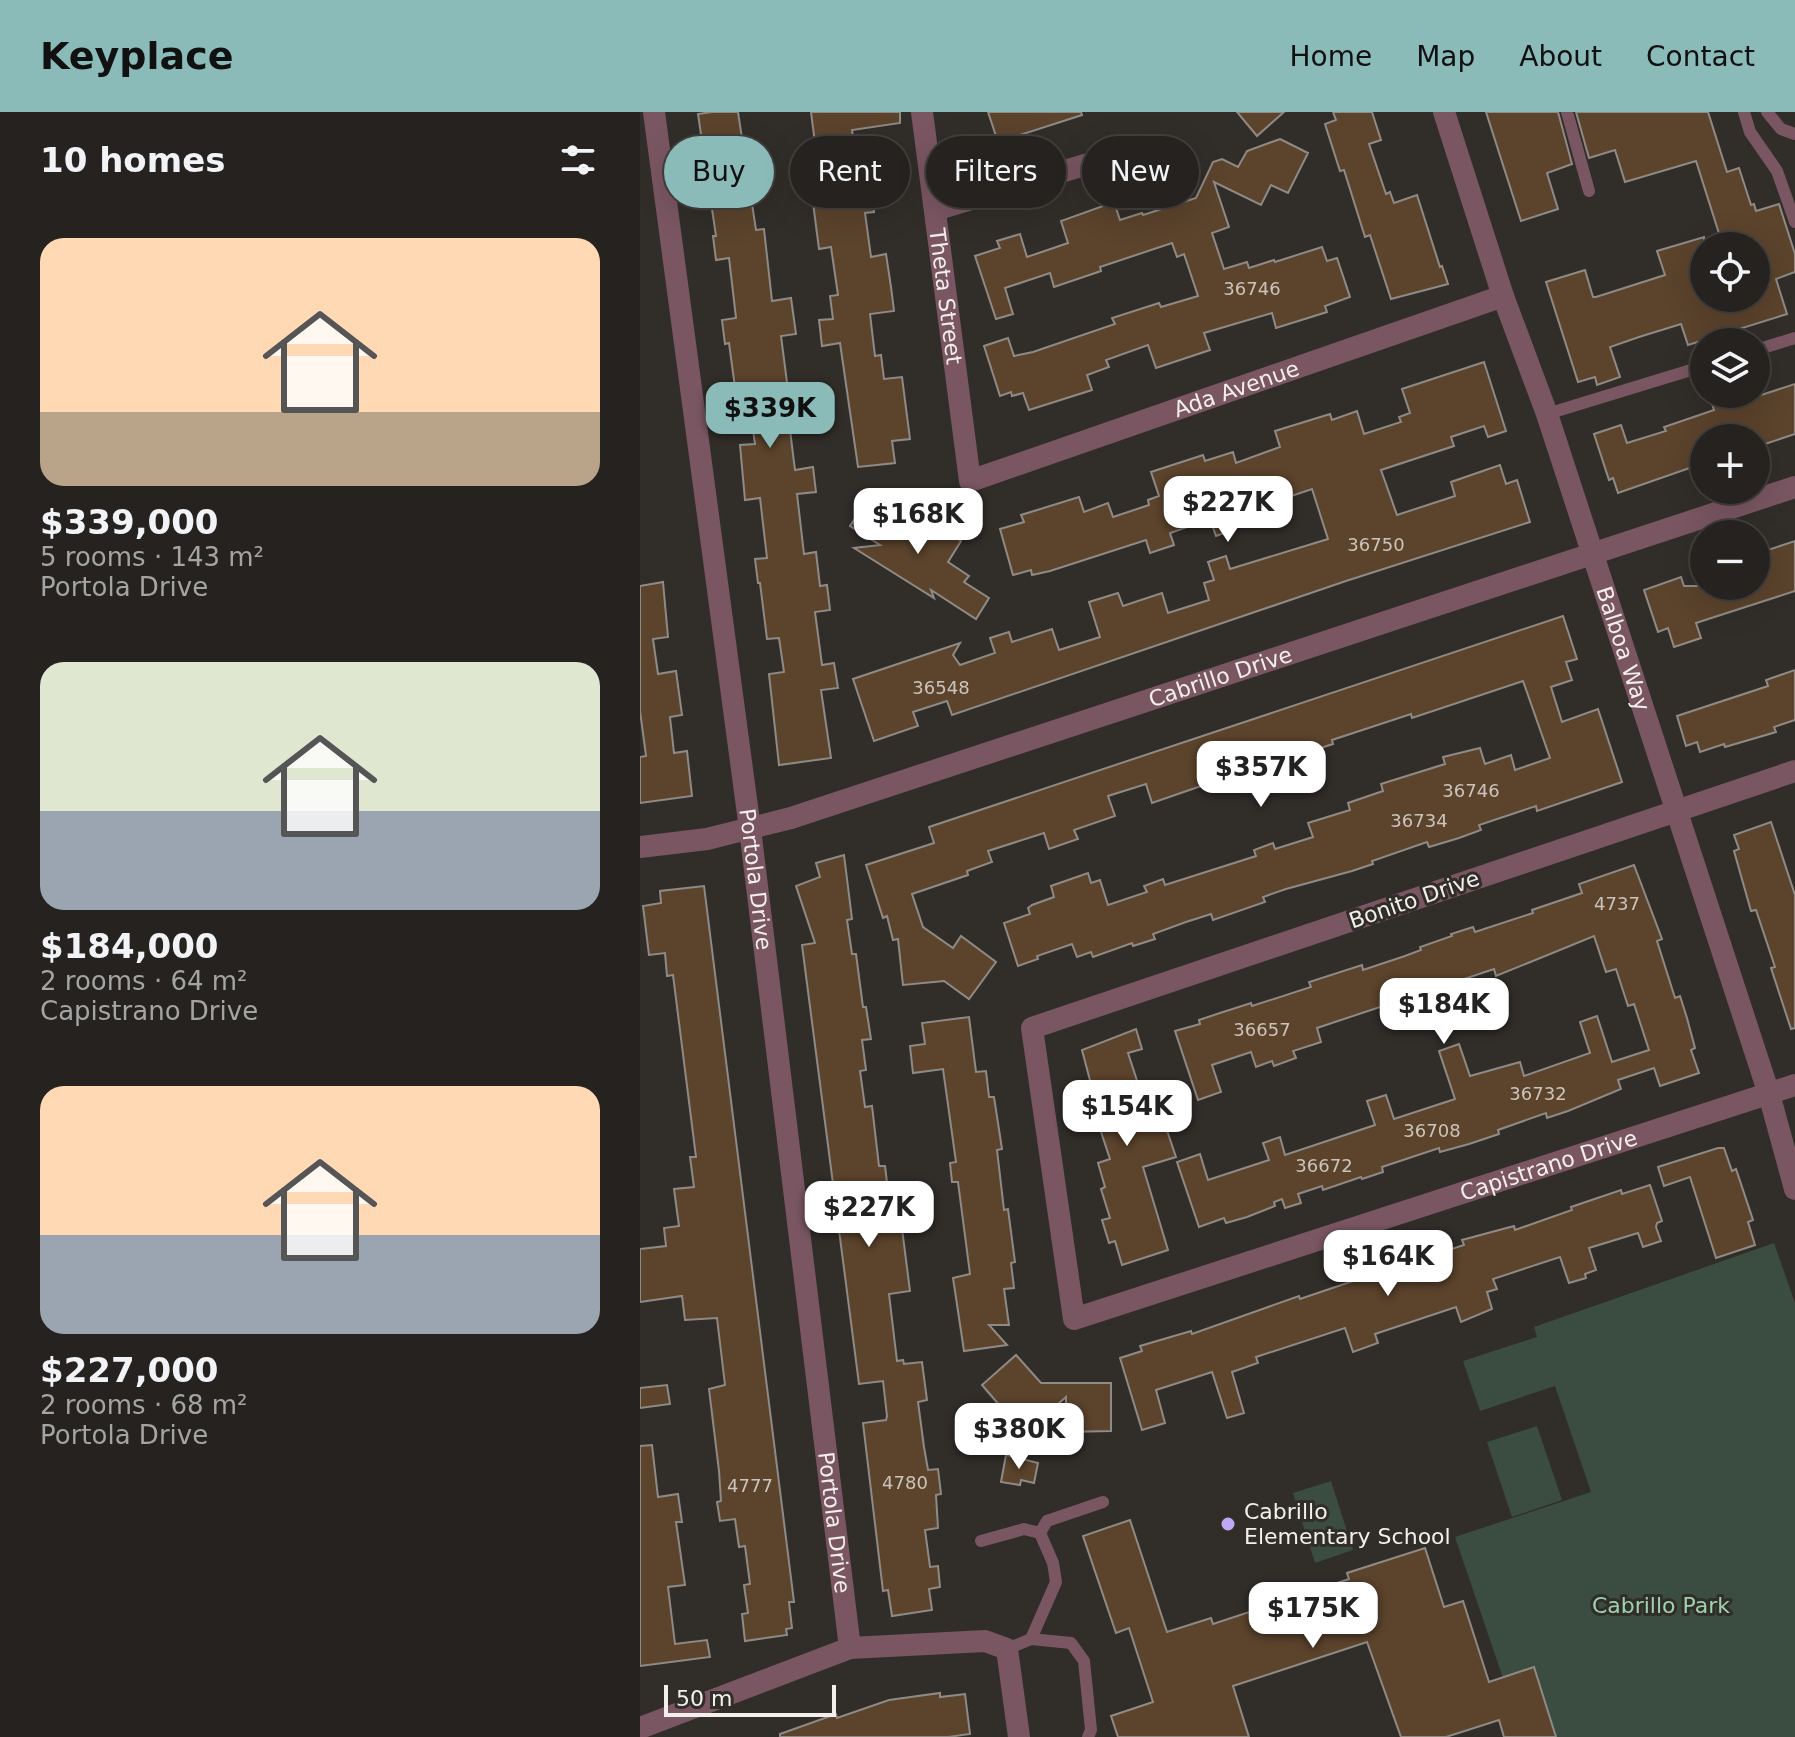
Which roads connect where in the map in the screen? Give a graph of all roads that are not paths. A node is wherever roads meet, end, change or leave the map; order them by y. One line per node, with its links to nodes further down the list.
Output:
1 (654, 112): 8 (street, Portola Drive)
2 (922, 112): 11 (street, Theta Street)
3 (1444, 112): 13 (street, Balboa Way)
4 (1567, 112): 10 (lane)
5 (1744, 112): 12 (lane)
6 (1767, 112): 7 (lane)
7 (1795, 134)
8 (649, 137): 23 (street, Portola Drive)
9 (1082, 166): 11 (street)
10 (1589, 191)
11 (935, 210): 18 (street, Theta Street)
12 (1795, 222)
13 (1503, 296): 17 (street, Balboa Way); 18 (street, Ada Avenue)
14 (1795, 338): 15 (lane)
15 (1770, 346)
16 (1690, 370): 17 (lane)
17 (1547, 414): 20 (street, Balboa Way)
18 (970, 481)
19 (1795, 487): 20 (street, Cabrillo Drive)
20 (1593, 554): 22 (street, Balboa Way); 23 (street, Cabrillo Drive)
21 (1795, 771): 22 (street, Bonito Drive)
22 (1675, 811): 26 (street, Balboa Way); 28 (street, Bonito Drive)
23 (750, 829): 24 (street, Cabrillo Drive); 33 (street, Portola Drive)
24 (640, 847)
25 (1795, 1085): 26 (street, Capistrano Drive)
26 (1769, 1094): 27 (street, Balboa Way); 28 (street, Capistrano Drive)
27 (1795, 1189)
28 (1074, 1319)
29 (1103, 1502): 30 (lane)
30 (1040, 1533): 31 (lane); 32 (lane)
31 (981, 1541)
32 (1031, 1639): 34 (lane); 37 (lane)
33 (850, 1648): 34 (street); 35 (street)
34 (1007, 1649): 36 (street)
35 (640, 1728)
36 (1019, 1737)
37 (1088, 1737)

